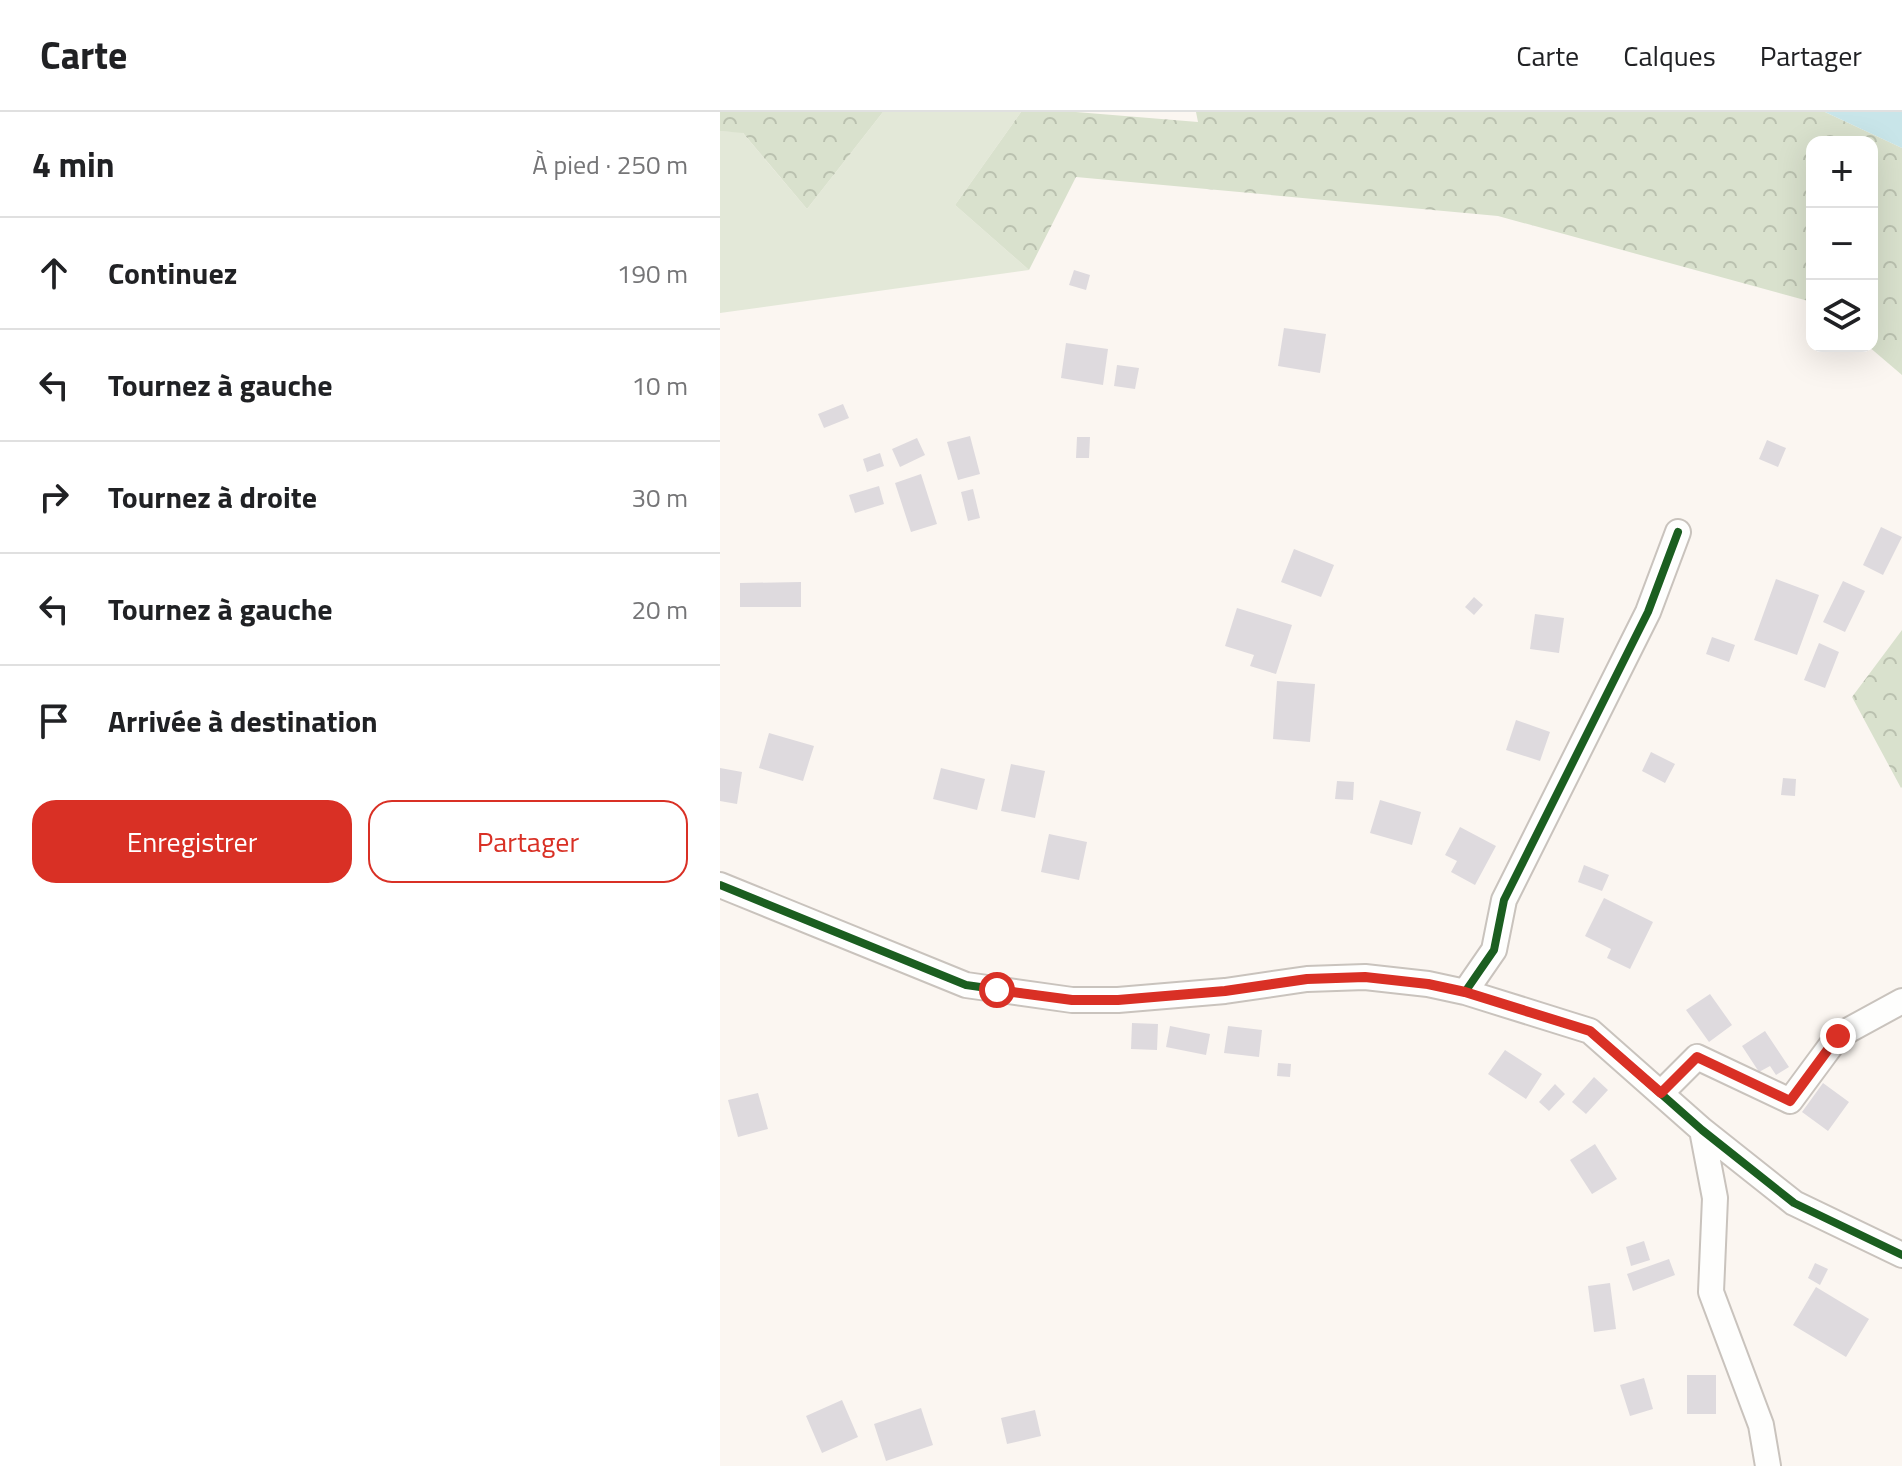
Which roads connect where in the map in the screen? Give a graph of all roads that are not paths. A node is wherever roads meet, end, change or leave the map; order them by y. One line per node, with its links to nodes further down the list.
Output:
1 (1678, 532): 3 (street)
2 (720, 885): 3 (street)
3 (1465, 992): 5 (street)
4 (1902, 1001): 5 (street)
5 (1661, 1093): 6 (street)
6 (1702, 1130): 7 (street); 8 (street)
7 (1902, 1255)
8 (1768, 1466)

